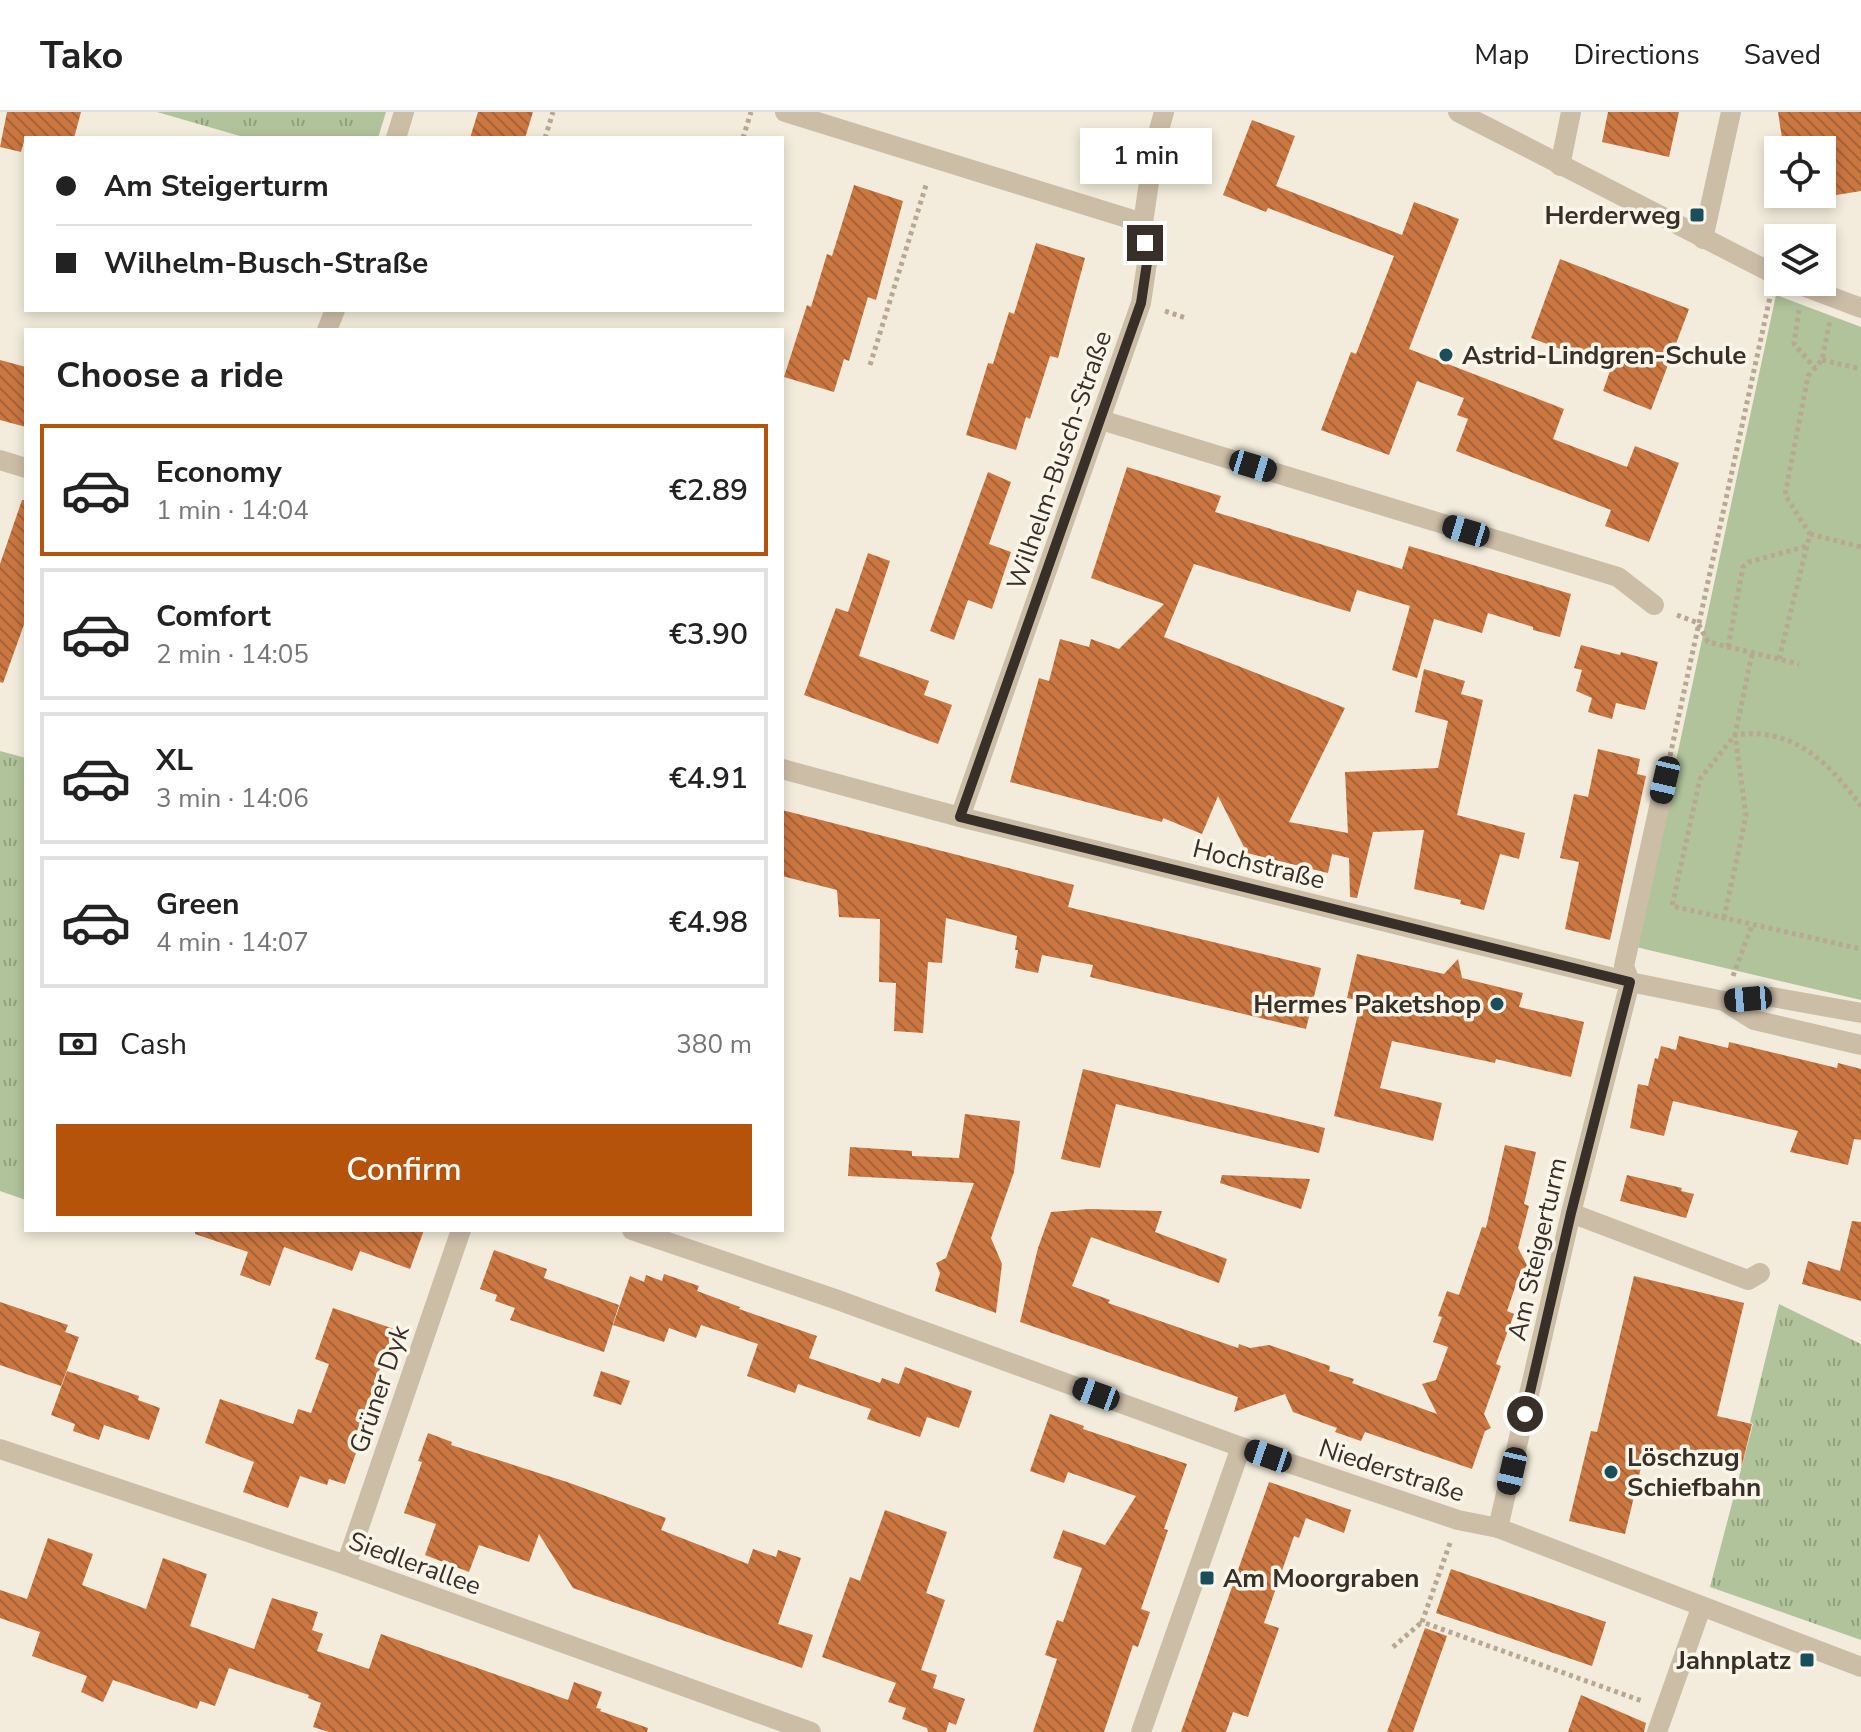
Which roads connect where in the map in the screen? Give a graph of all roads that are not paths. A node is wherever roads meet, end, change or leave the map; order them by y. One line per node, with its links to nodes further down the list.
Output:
1 (404, 112): 7 (street)
2 (785, 112): 9 (street)
3 (1164, 112): 9 (street, Wilhelm-Busch-Straße)
4 (1458, 112): 8 (street)
5 (1571, 112): 8 (street)
6 (1731, 112): 10 (street)
7 (397, 136)
8 (1560, 166): 10 (street)
9 (1143, 223): 14 (street, Wilhelm-Busch-Straße)
10 (1703, 239): 11 (street)
11 (1764, 269)
12 (1827, 296): 13 (street)
13 (1861, 308)
14 (1101, 420): 17 (street); 20 (street, Wilhelm-Busch-Straße)
15 (0, 460): 16 (street)
16 (24, 467)
17 (1654, 605)
18 (784, 770): 20 (street, Hochstraße)
19 (1665, 780): 21 (street, Am Steigerturm)
20 (960, 817): 21 (street, Hochstraße)
21 (1630, 982): 22 (street, Hochstraße); 25 (street, Am Steigerturm)
22 (1724, 1001): 23 (street, Hochstraße); 24 (street, Hochstraße)
23 (1861, 1013)
24 (1861, 1045)
25 (1571, 1213): 28 (street); 31 (street, Am Steigerturm)
26 (460, 1232): 32 (street, Grüner Dyk)
27 (638, 1232): 29 (street, Niederstraße)
28 (1760, 1273)
29 (1241, 1447): 31 (street, Niederstraße); 36 (street)
30 (0, 1449): 32 (street, Siedlerallee)
31 (1498, 1528): 33 (street, Niederstraße)
32 (346, 1565): 35 (street, Siedlerallee)
33 (1701, 1608): 34 (street, Niederstraße); 37 (street)
34 (1861, 1667)
35 (811, 1732)
36 (1141, 1732)
37 (1657, 1732)

